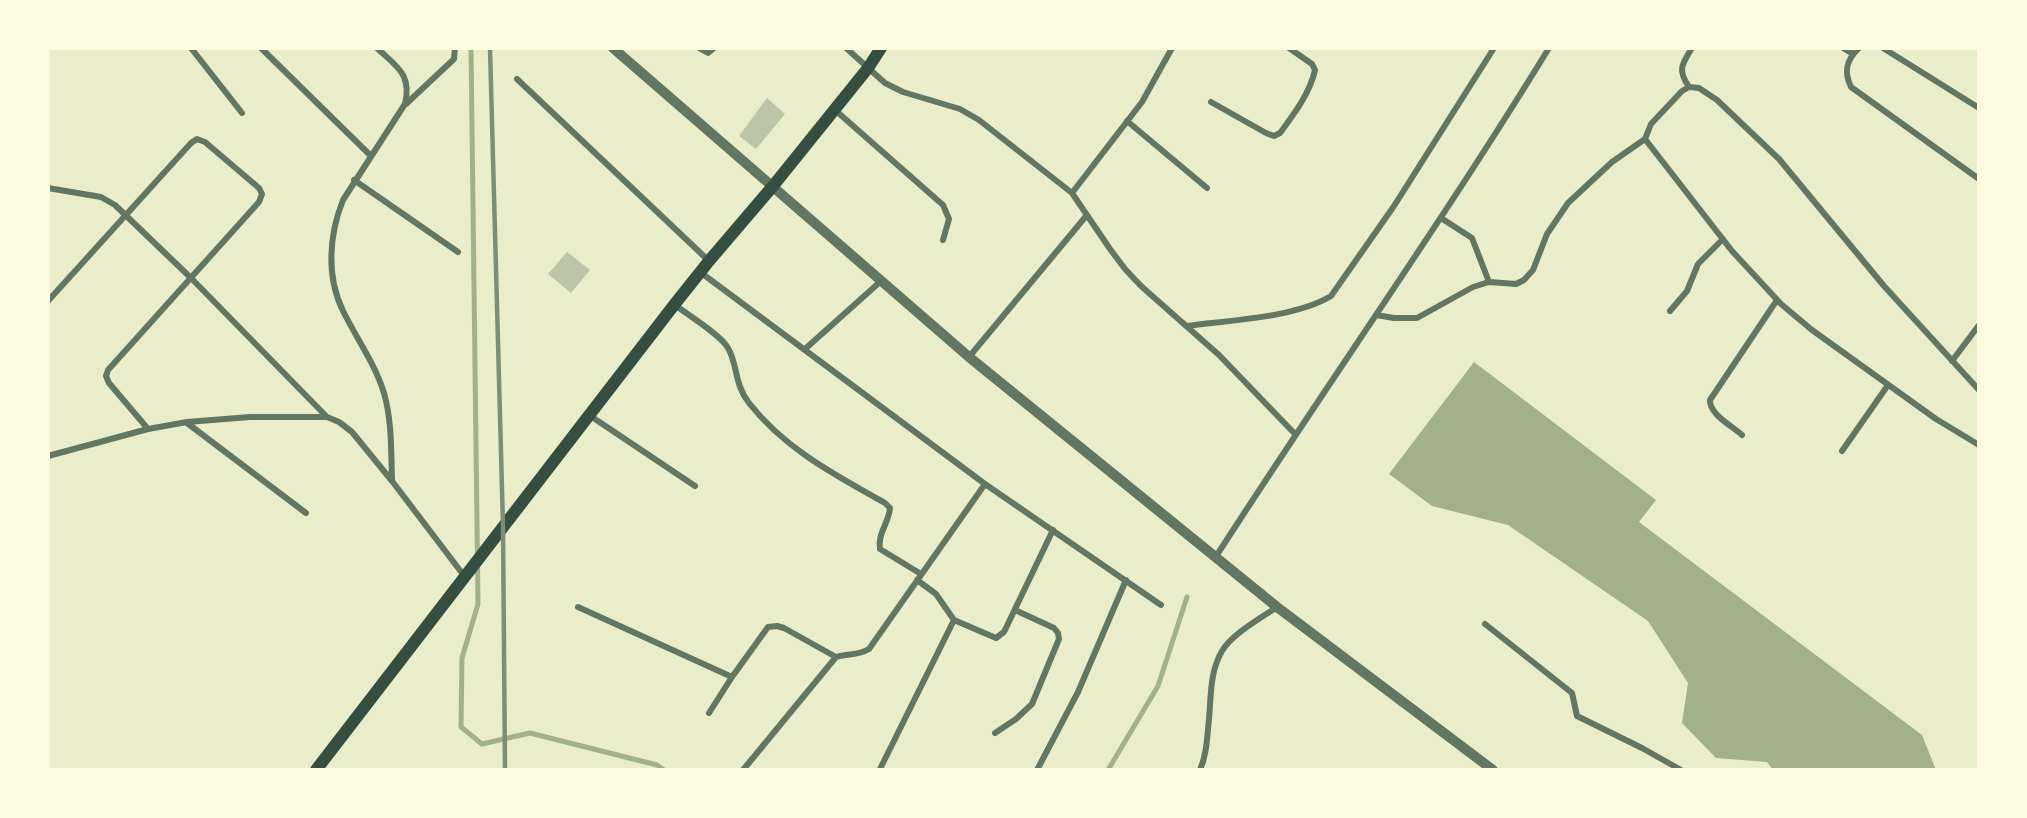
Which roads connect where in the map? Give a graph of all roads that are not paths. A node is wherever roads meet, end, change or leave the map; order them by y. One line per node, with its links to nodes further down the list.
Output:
1 (191, 48): 26 (street)
2 (261, 48): 29 (street)
3 (377, 48): 23 (street)
4 (455, 48): 23 (street)
5 (613, 48): 32 (street)
6 (699, 48): 7 (street)
7 (714, 48)
8 (846, 48): 19 (street)
9 (881, 48): 19 (main road)
10 (1172, 48): 27 (street)
11 (1289, 48): 22 (street)
12 (1494, 48): 53 (street)
13 (1549, 48): 38 (street)
14 (1692, 48): 21 (street)
15 (1843, 48): 18 (street)
16 (1860, 48): 18 (street)
17 (1883, 48): 24 (street)
18 (1853, 54): 30 (street)
19 (868, 68): 25 (main road); 35 (street)
20 (517, 79): 42 (street)
21 (1689, 87): 28 (street); 56 (street)
22 (1212, 102)
23 (405, 104): 29 (street)
24 (1979, 108)
25 (834, 110): 32 (main road); 40 (street)
26 (242, 113)
27 (1127, 121): 34 (street); 35 (street)
28 (1645, 139): 39 (street); 46 (street)
29 (371, 156): 31 (street)
30 (1979, 179)
31 (354, 180): 41 (street); 68 (street)
32 (773, 186): 42 (main road); 45 (street)
33 (48, 188): 36 (street)
34 (1207, 188)
35 (1072, 193): 37 (street)
36 (125, 215): 44 (street); 44 (street); 48 (street)
37 (1087, 215): 53 (street); 55 (street)
38 (1442, 218): 46 (street); 51 (street)
39 (1723, 239): 47 (street); 50 (street)
40 (943, 240)
41 (459, 252)
42 (709, 261): 43 (main road)
43 (700, 272): 49 (main road); 54 (street)
44 (191, 278): 60 (street); 62 (street)
45 (880, 281): 54 (street); 55 (street)
46 (1488, 282): 51 (street)
47 (1777, 300): 57 (street); 64 (street)
48 (48, 301)
49 (674, 305): 59 (main road); 75 (street)
50 (1670, 311)
51 (1376, 315): 63 (street)
52 (1979, 325): 56 (street)
53 (1186, 326): 63 (street)
54 (805, 349): 69 (street)
55 (969, 357): 73 (street)
56 (1952, 362): 58 (street)
57 (1888, 385): 65 (street); 66 (street)
58 (1979, 390)
59 (589, 415): 70 (street); 74 (main road)
60 (327, 417): 61 (street); 68 (street)
61 (187, 422): 62 (street); 71 (street)
62 (148, 429): 67 (street)
63 (1295, 434): 73 (street)
64 (1742, 435)
65 (1979, 445)
66 (1842, 452)
67 (48, 456)
68 (392, 481): 74 (street)
69 (985, 484): 72 (street); 75 (street)
70 (695, 486)
71 (306, 513)
72 (1053, 530): 76 (street); 80 (street)
73 (1215, 558): 79 (street)
74 (469, 572): 88 (main road)
75 (919, 577): 81 (street); 83 (street)
76 (1126, 580): 77 (street); 90 (street)
77 (1161, 605)
78 (578, 607): 84 (street)
79 (1277, 607): 91 (street); 92 (street)
80 (1015, 610): 81 (street); 86 (street)
81 (954, 620): 87 (street)
82 (1485, 624): 93 (street)
83 (836, 657): 84 (street); 89 (street)
84 (732, 677): 85 (street)
85 (710, 713)
86 (995, 733)
87 (880, 769)
88 (316, 770)
89 (743, 770)
90 (1037, 770)
91 (1200, 770)
92 (1493, 770)
93 (1681, 770)

